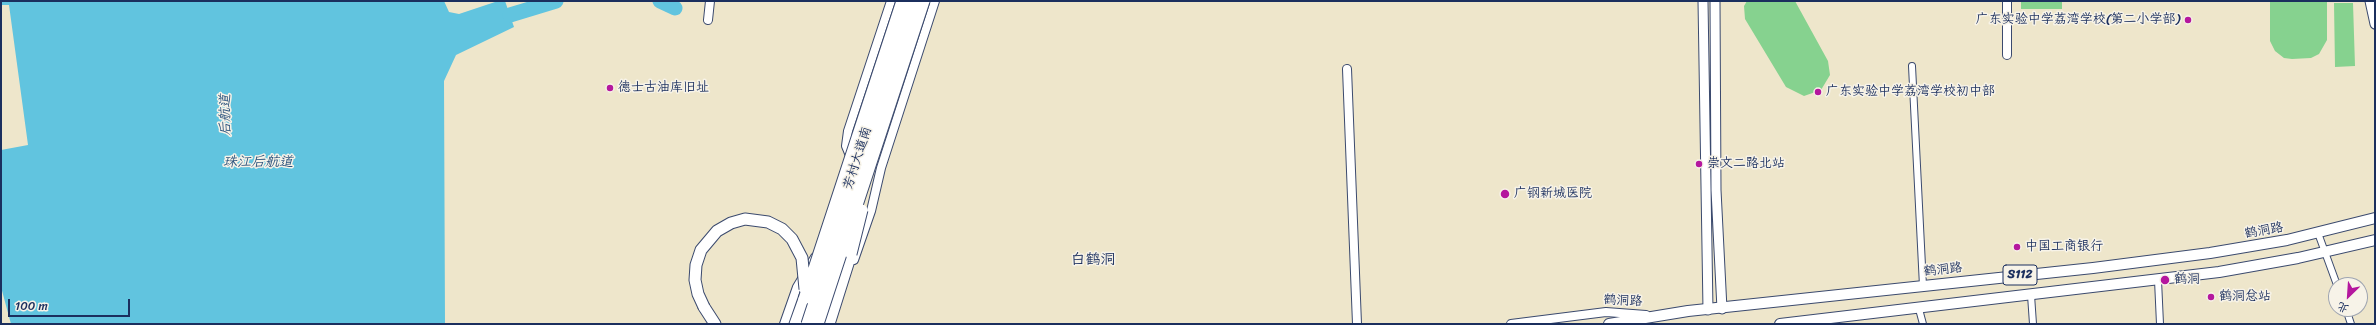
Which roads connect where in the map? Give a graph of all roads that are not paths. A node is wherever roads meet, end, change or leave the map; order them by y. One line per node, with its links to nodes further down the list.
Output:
1 (710, 1): 11 (street)
2 (892, 1): 17 (street, 芳村大道南)
3 (902, 1): 27 (highway, bridge)
4 (913, 1): 35 (highway, 芳村大道南, bridge)
5 (924, 1): 16 (highway, 芳村大道南, bridge)
6 (935, 1): 18 (street, 芳村大道南)
7 (1703, 1): 30 (main road)
8 (1715, 1): 28 (main road)
9 (2007, 1): 13 (street)
10 (2370, 1): 12 (main road)
11 (708, 20)
12 (2375, 24)
13 (2007, 55)
14 (1912, 66): 25 (street)
15 (1347, 69): 39 (street)
16 (874, 154): 36 (highway, 芳村大道南, bridge); 37 (highway, bridge)
17 (856, 167): 18 (street); 33 (street, 芳村大道南)
18 (881, 168): 38 (street, 芳村大道南)
19 (2374, 217): 20 (main road, 鹤洞路 / S112)
20 (2318, 233): 22 (street); 25 (main road, 鹤洞路 / S112)
21 (2375, 240): 22 (main road, S112)
22 (2324, 252): 23 (street); 24 (main road, S112)
23 (2334, 277)
24 (2158, 280): 26 (main road, S112); 45 (street)
25 (1923, 286): 28 (main road, 鹤洞路 / S112)
26 (2031, 295): 29 (main road, S112); 44 (street)
27 (804, 299): 32 (highway, bridge); 34 (highway)
28 (1722, 309): 30 (main road, 鹤洞路 / S112)
29 (1919, 309): 42 (main road, S112); 43 (street)
30 (1708, 310): 31 (main road, 鹤洞路 / S112)
31 (1659, 316): 40 (street, 鹤洞路); 41 (main road)
32 (715, 324)
33 (784, 324)
34 (795, 324)
35 (807, 324)
36 (818, 324)
37 (829, 324)
38 (834, 324)
39 (1357, 324)
40 (1511, 324)
41 (1609, 324)
42 (1780, 324)
43 (1923, 324)
44 (2033, 324)
45 (2160, 324)

